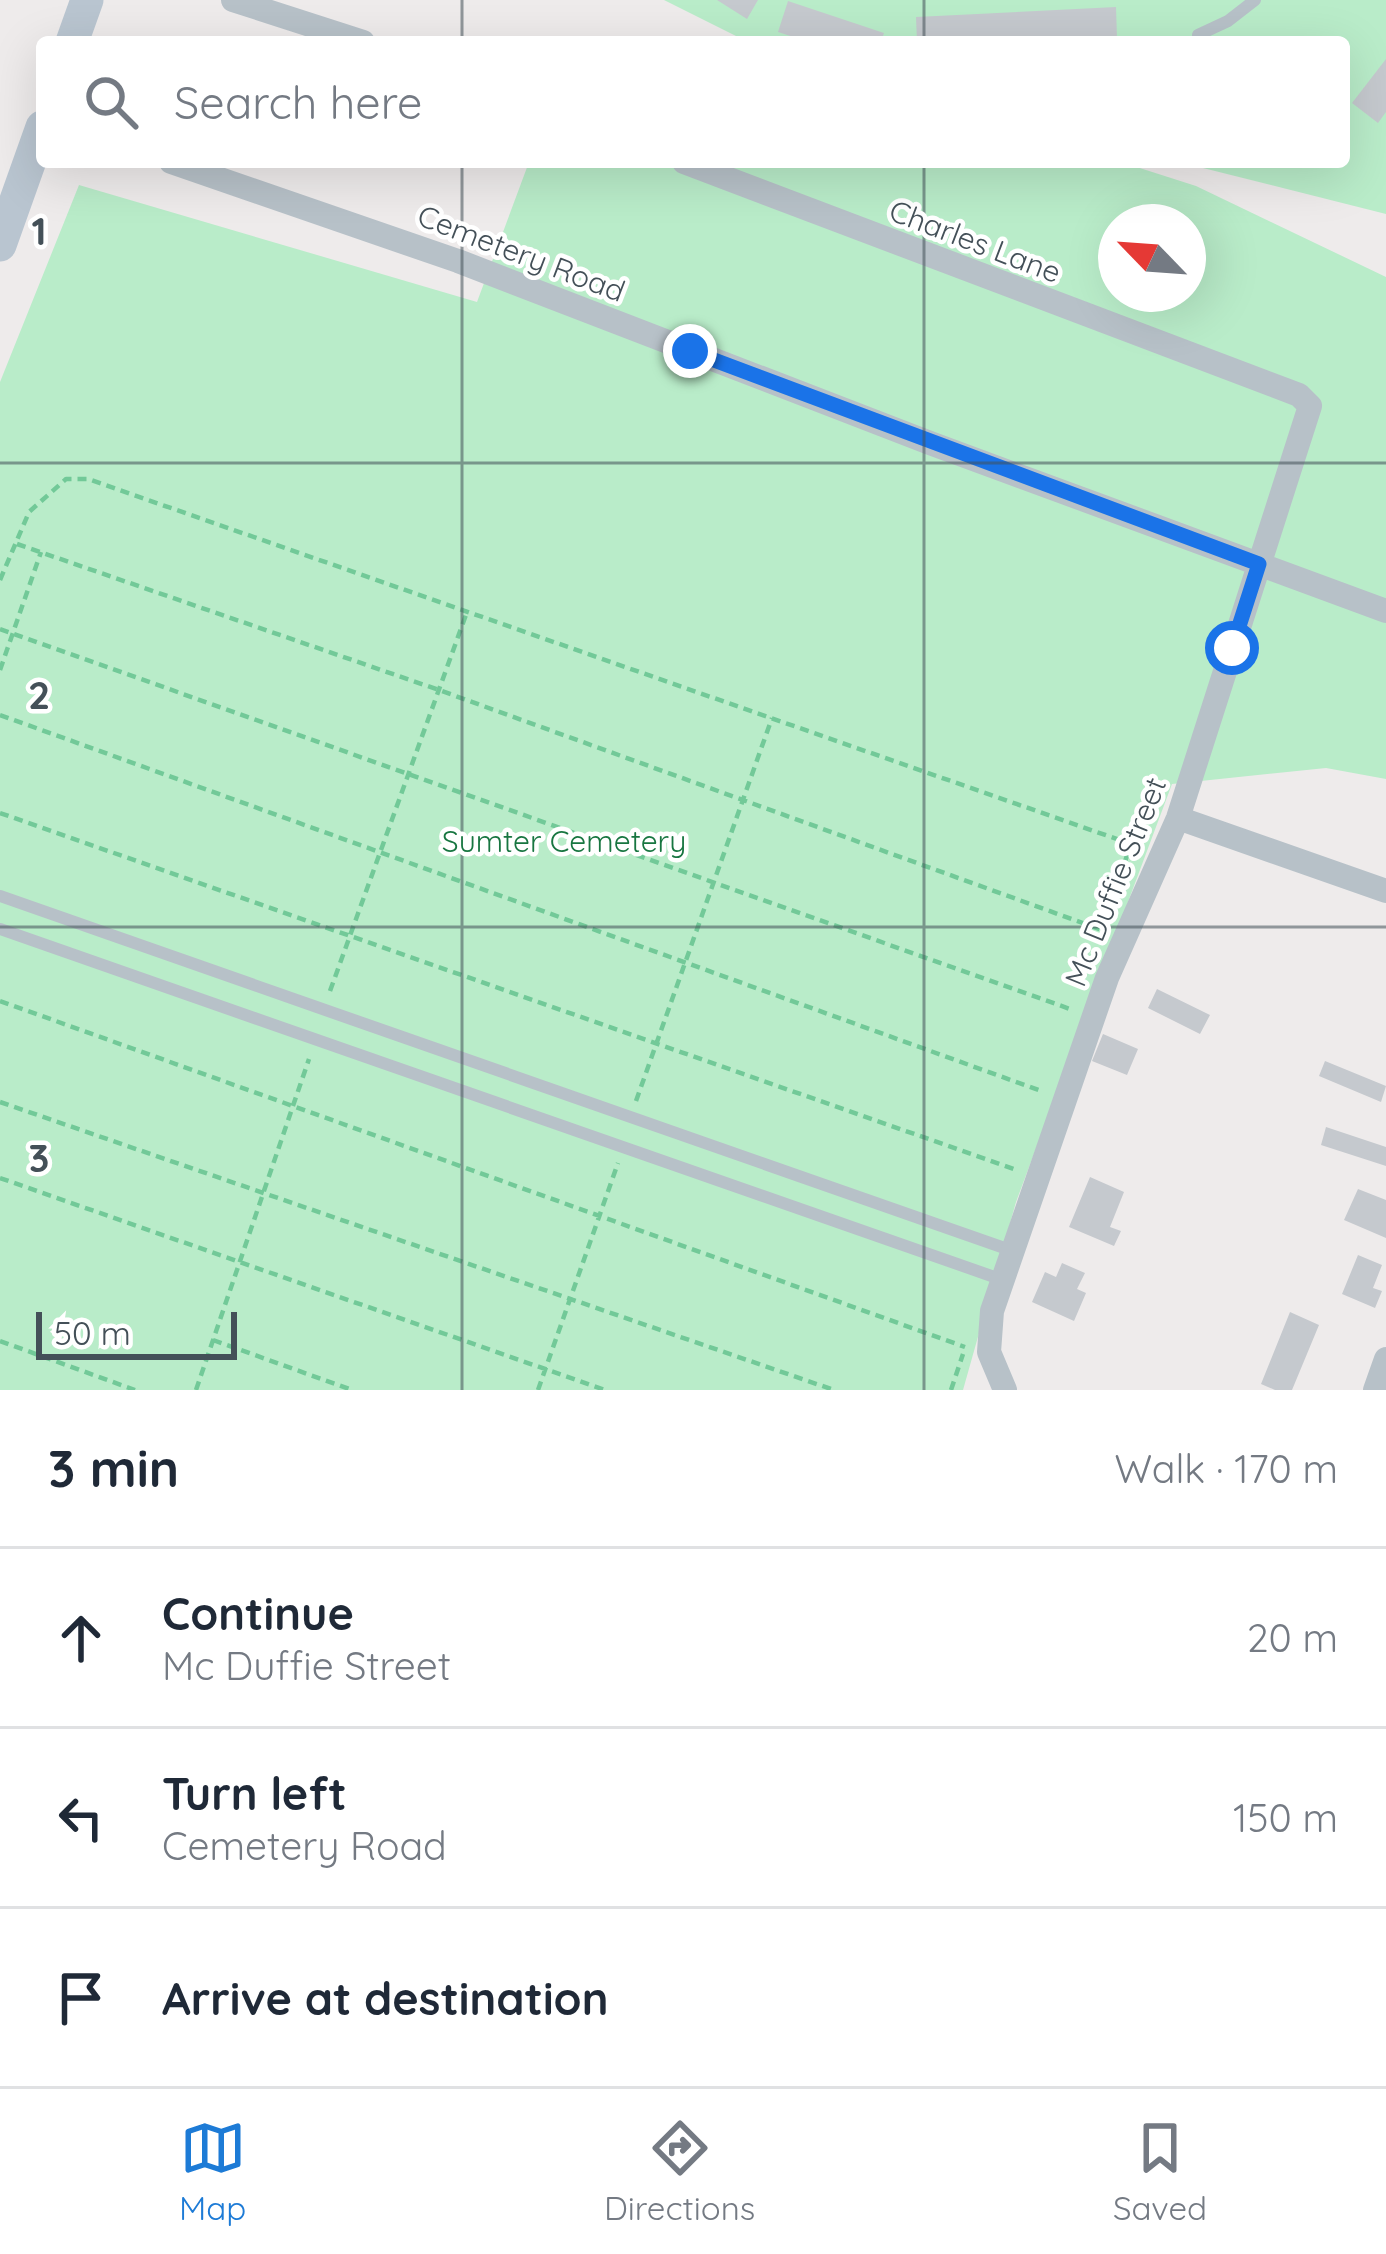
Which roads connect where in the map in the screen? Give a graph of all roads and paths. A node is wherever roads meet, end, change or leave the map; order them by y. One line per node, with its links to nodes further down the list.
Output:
1 (87, 0): 5 (street)
2 (233, 0): 6 (street)
3 (1255, 0): 4 (lane)
4 (1198, 35)
5 (74, 36)
6 (344, 36)
7 (36, 144): 10 (street)
8 (188, 168): 14 (street, Cemetery Road)
9 (700, 168): 11 (street, Charles Lane)
10 (0, 244)
11 (1310, 406): 14 (street, Mc Duffie Street)
12 (16, 543): 13 (path); 15 (path); 21 (path)
13 (41, 552): 18 (path); 22 (path)
14 (1259, 564): 16 (street, Cemetery Road); 24 (street, Mc Duffie Street)
15 (0, 580)
16 (1386, 611)
17 (0, 629): 18 (path)
18 (12, 633): 19 (path); 26 (path)
19 (0, 670)
20 (0, 715): 31 (path)
21 (772, 718): 22 (path); 25 (path)
22 (742, 800): 26 (path); 30 (path)
23 (0, 813): 34 (path)
24 (1178, 818): 27 (street); 42 (street, Mc Duffie Street)
25 (1130, 844)
26 (714, 880): 31 (path); 33 (path)
27 (1386, 891)
28 (0, 896): 37 (lane)
29 (0, 929): 38 (lane)
30 (1102, 930)
31 (686, 960): 34 (path); 35 (path)
32 (0, 1001): 41 (path)
33 (1076, 1010)
34 (657, 1042): 37 (path); 39 (path)
35 (1048, 1094)
36 (0, 1102): 44 (path)
37 (630, 1117): 42 (lane)
38 (624, 1147): 41 (path); 43 (lane)
39 (1022, 1172)
40 (0, 1178): 49 (path)
41 (599, 1216): 44 (path); 47 (path)
42 (1014, 1251): 43 (street, Mc Duffie Street)
43 (1004, 1280): 50 (street, Mc Duffie Street)
44 (570, 1299): 49 (path); 55 (path)
45 (213, 1340): 52 (path)
46 (0, 1341): 51 (path)
47 (965, 1347)
48 (1386, 1359): 56 (street)
49 (545, 1369): 53 (path); 54 (path)
50 (1002, 1384)
51 (134, 1390)
52 (352, 1390)
53 (538, 1390)
54 (605, 1390)
55 (834, 1390)
56 (1375, 1390)

